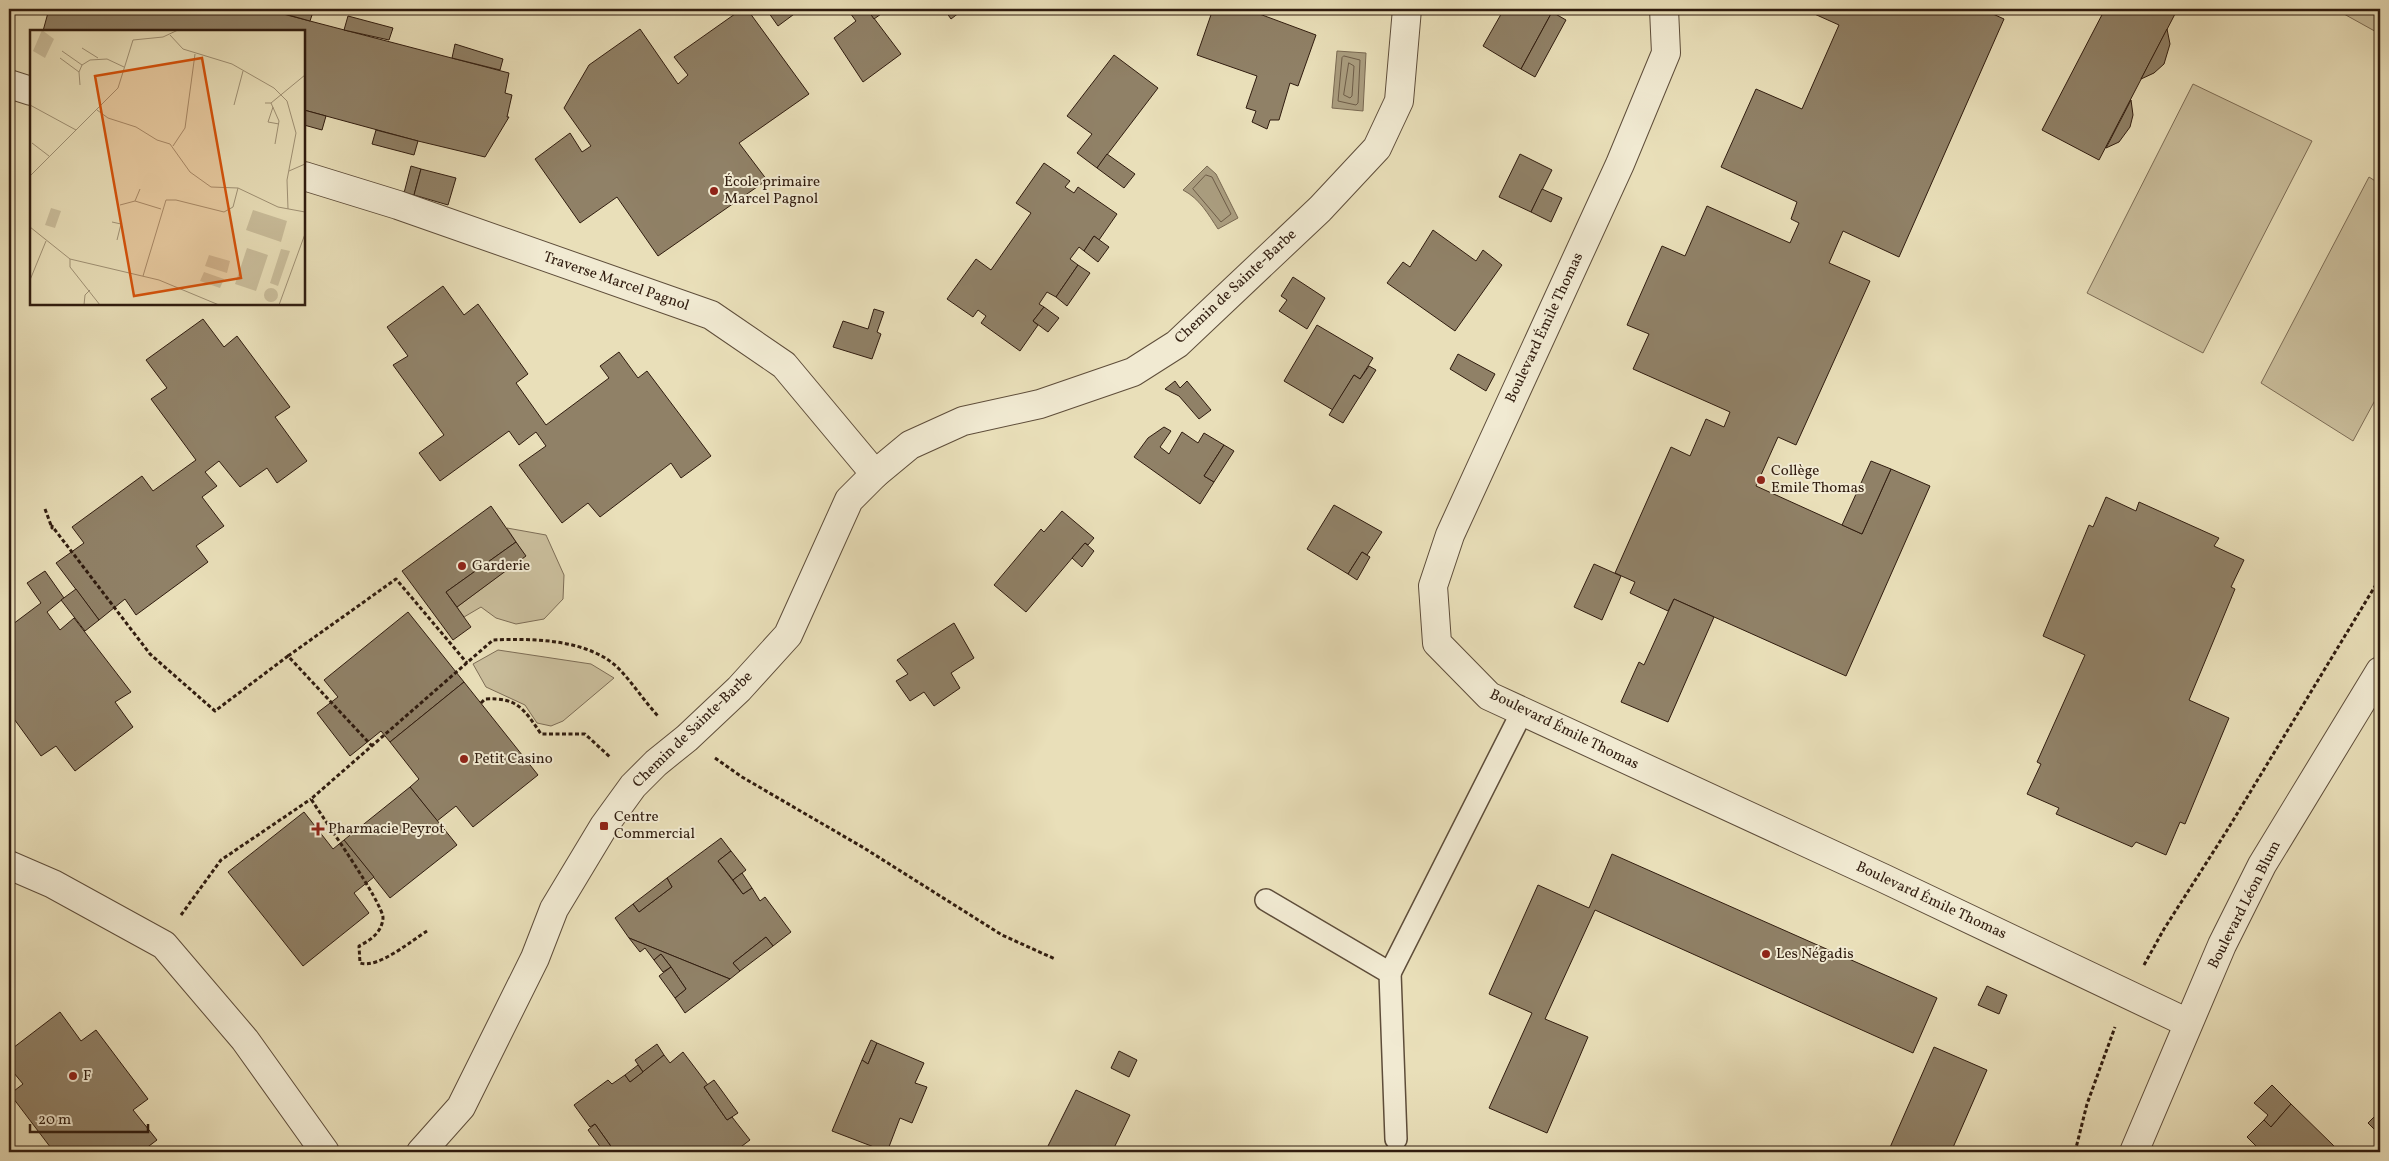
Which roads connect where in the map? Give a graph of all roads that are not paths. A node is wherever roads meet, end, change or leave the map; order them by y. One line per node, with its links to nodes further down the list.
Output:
1 (1407, 9): 6 (street, Chemin de Sainte-Barbe)
2 (1664, 9): 8 (street, Boulevard Émile Thomas)
3 (9, 84): 4 (street)
4 (30, 91)
5 (305, 176): 6 (street, Traverse Marcel Pagnol)
6 (874, 474): 15 (street, Chemin de Sainte-Barbe)
7 (2380, 671): 12 (street, Boulevard Léon Blum)
8 (1522, 712): 11 (lane); 12 (street, Boulevard Émile Thomas)
9 (9, 865): 14 (street)
10 (1266, 900): 11 (lane)
11 (1390, 973): 13 (lane)
12 (2188, 1023): 16 (street, Boulevard Léon Blum)
13 (1396, 1139)
14 (324, 1152)
15 (421, 1152)
16 (2134, 1152)

